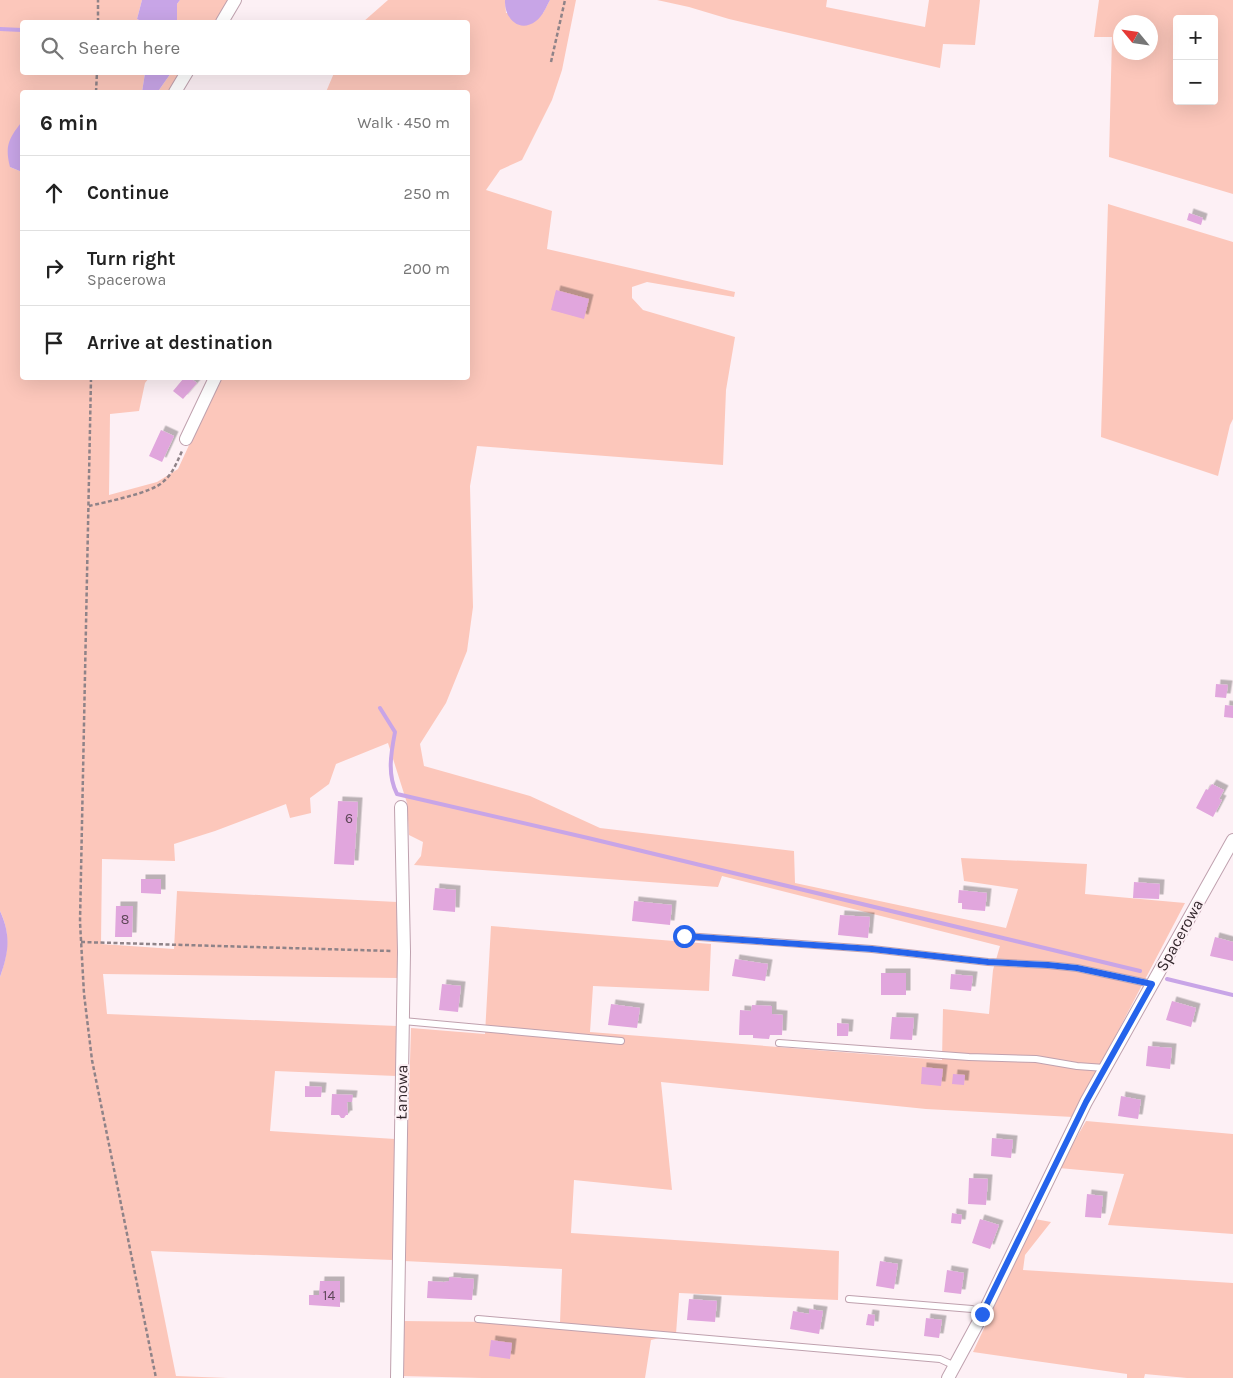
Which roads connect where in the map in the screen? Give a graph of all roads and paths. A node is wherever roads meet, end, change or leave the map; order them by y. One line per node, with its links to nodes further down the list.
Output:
1 (98, 0): 4 (path)
2 (235, 0): 5 (street)
3 (564, 0): 6 (path)
4 (98, 20)
5 (223, 20)
6 (551, 62)
7 (97, 75): 9 (path)
8 (185, 75): 10 (street)
9 (96, 90)
10 (176, 90)
11 (91, 380): 14 (path)
12 (214, 380): 13 (street)
13 (186, 439): 14 (path)
14 (89, 506): 18 (path)
15 (401, 807): 19 (street, Łanowa)
16 (1233, 840): 20 (street, Spacerowa)
17 (684, 936): 20 (lane)
18 (81, 942): 19 (path); 29 (path)
19 (404, 952): 21 (street, Łanowa)
20 (1152, 984): 24 (street, Spacerowa)
21 (402, 1020): 22 (lane); 30 (street, Łanowa)
22 (621, 1041)
23 (778, 1043): 24 (lane)
24 (1105, 1068): 26 (street, Spacerowa)
25 (849, 1299): 26 (lane)
26 (982, 1314): 28 (street, Spacerowa)
27 (478, 1319): 28 (lane)
28 (955, 1366): 31 (street, Spacerowa)
29 (156, 1378)
30 (396, 1378)
31 (948, 1378)

